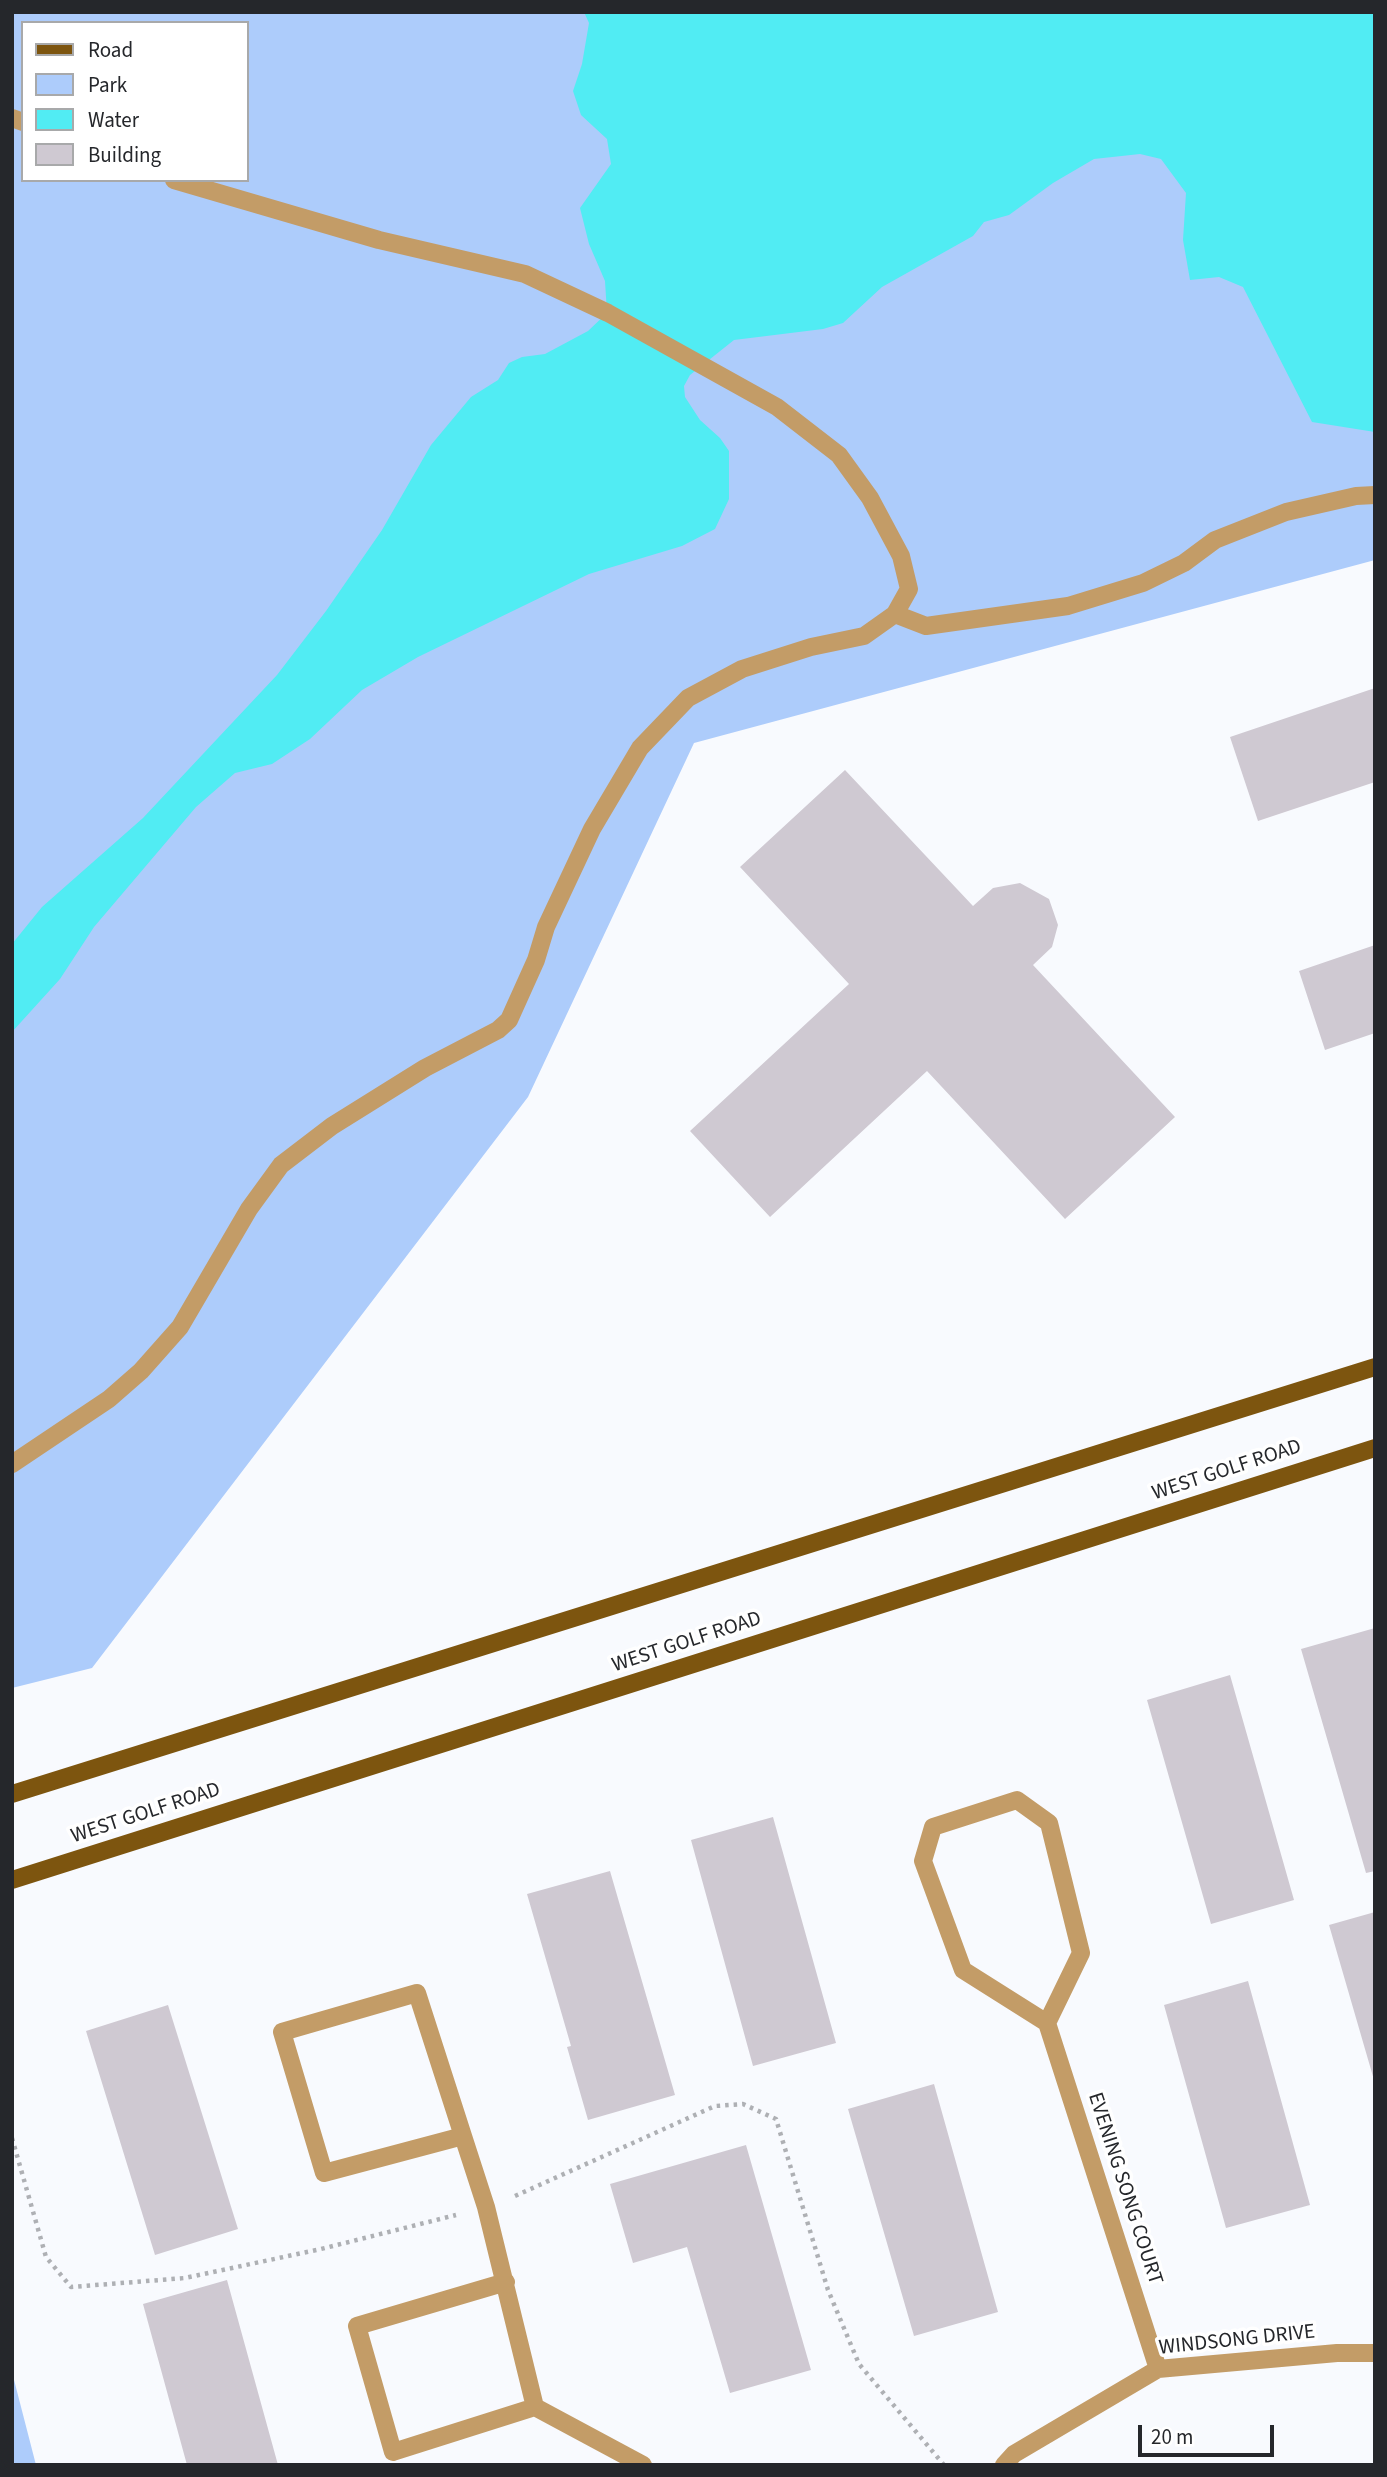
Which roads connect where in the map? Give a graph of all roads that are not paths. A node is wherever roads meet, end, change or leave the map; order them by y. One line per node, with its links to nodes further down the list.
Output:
1 (181, 182): 3 (street)
2 (1375, 495): 3 (street)
3 (895, 614): 6 (street)
4 (1375, 1367): 7 (main road)
5 (1375, 1448): 8 (main road, WEST GOLF ROAD)
6 (12, 1464)
7 (12, 1794)
8 (12, 1880)
9 (1047, 2023): 9 (street); 13 (street, EVENING SONG COURT)
10 (463, 2136): 10 (street); 11 (street)
11 (506, 2282): 14 (street); 14 (street)
12 (1375, 2353): 13 (street, WINDSONG DRIVE)
13 (1158, 2369): 16 (street, WINDSONG DRIVE)
14 (535, 2407): 15 (street)
15 (643, 2465)
16 (1004, 2465)

